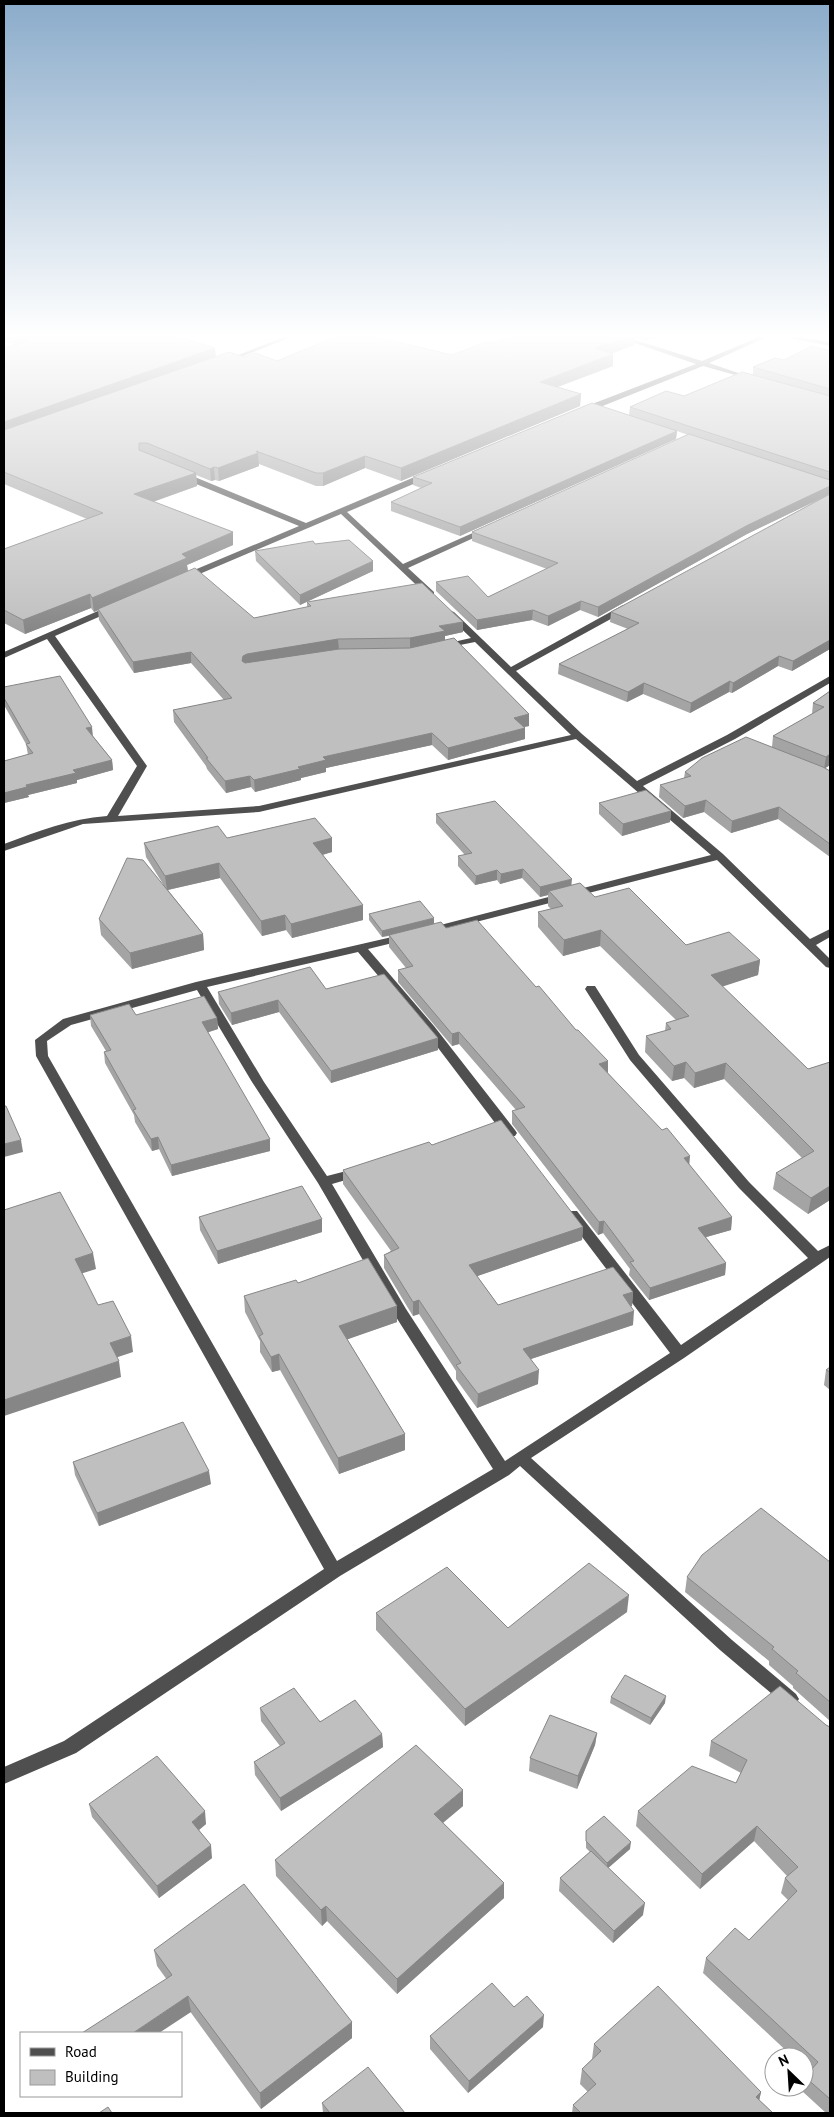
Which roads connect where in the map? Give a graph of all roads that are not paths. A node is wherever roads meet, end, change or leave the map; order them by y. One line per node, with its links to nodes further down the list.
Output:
1 (171, 470): 4 (street)
2 (433, 472): 3 (street)
3 (341, 510): 4 (street); 6 (street)
4 (304, 526): 7 (street)
5 (491, 528): 6 (street)
6 (403, 567): 11 (street)
7 (174, 582)
8 (631, 604): 14 (street)
9 (121, 605): 10 (street)
10 (49, 636): 13 (street); 18 (street)
11 (478, 639): 12 (street); 14 (street)
12 (437, 648)
13 (4, 654)
14 (512, 670): 16 (street)
15 (830, 679): 17 (street)
16 (578, 736): 17 (street); 18 (street)
17 (636, 785): 20 (street)
18 (111, 819): 19 (street)
19 (4, 848)
20 (720, 856): 22 (street); 23 (street)
21 (830, 932): 22 (street)
22 (808, 945): 24 (street)
23 (361, 948): 25 (street); 27 (street)
24 (830, 966)
25 (200, 985): 31 (street); 38 (street)
26 (591, 989): 34 (street)
27 (504, 1126): 28 (street); 29 (street)
28 (487, 1132)
29 (516, 1142)
30 (370, 1168): 31 (street)
31 (324, 1182): 37 (street)
32 (564, 1204): 35 (street)
33 (830, 1250): 34 (street)
34 (817, 1259): 35 (street)
35 (679, 1354): 36 (street)
36 (520, 1457): 37 (street); 39 (street)
37 (502, 1471): 38 (street)
38 (334, 1571): 40 (street)
39 (800, 1708)
40 (4, 1776)

